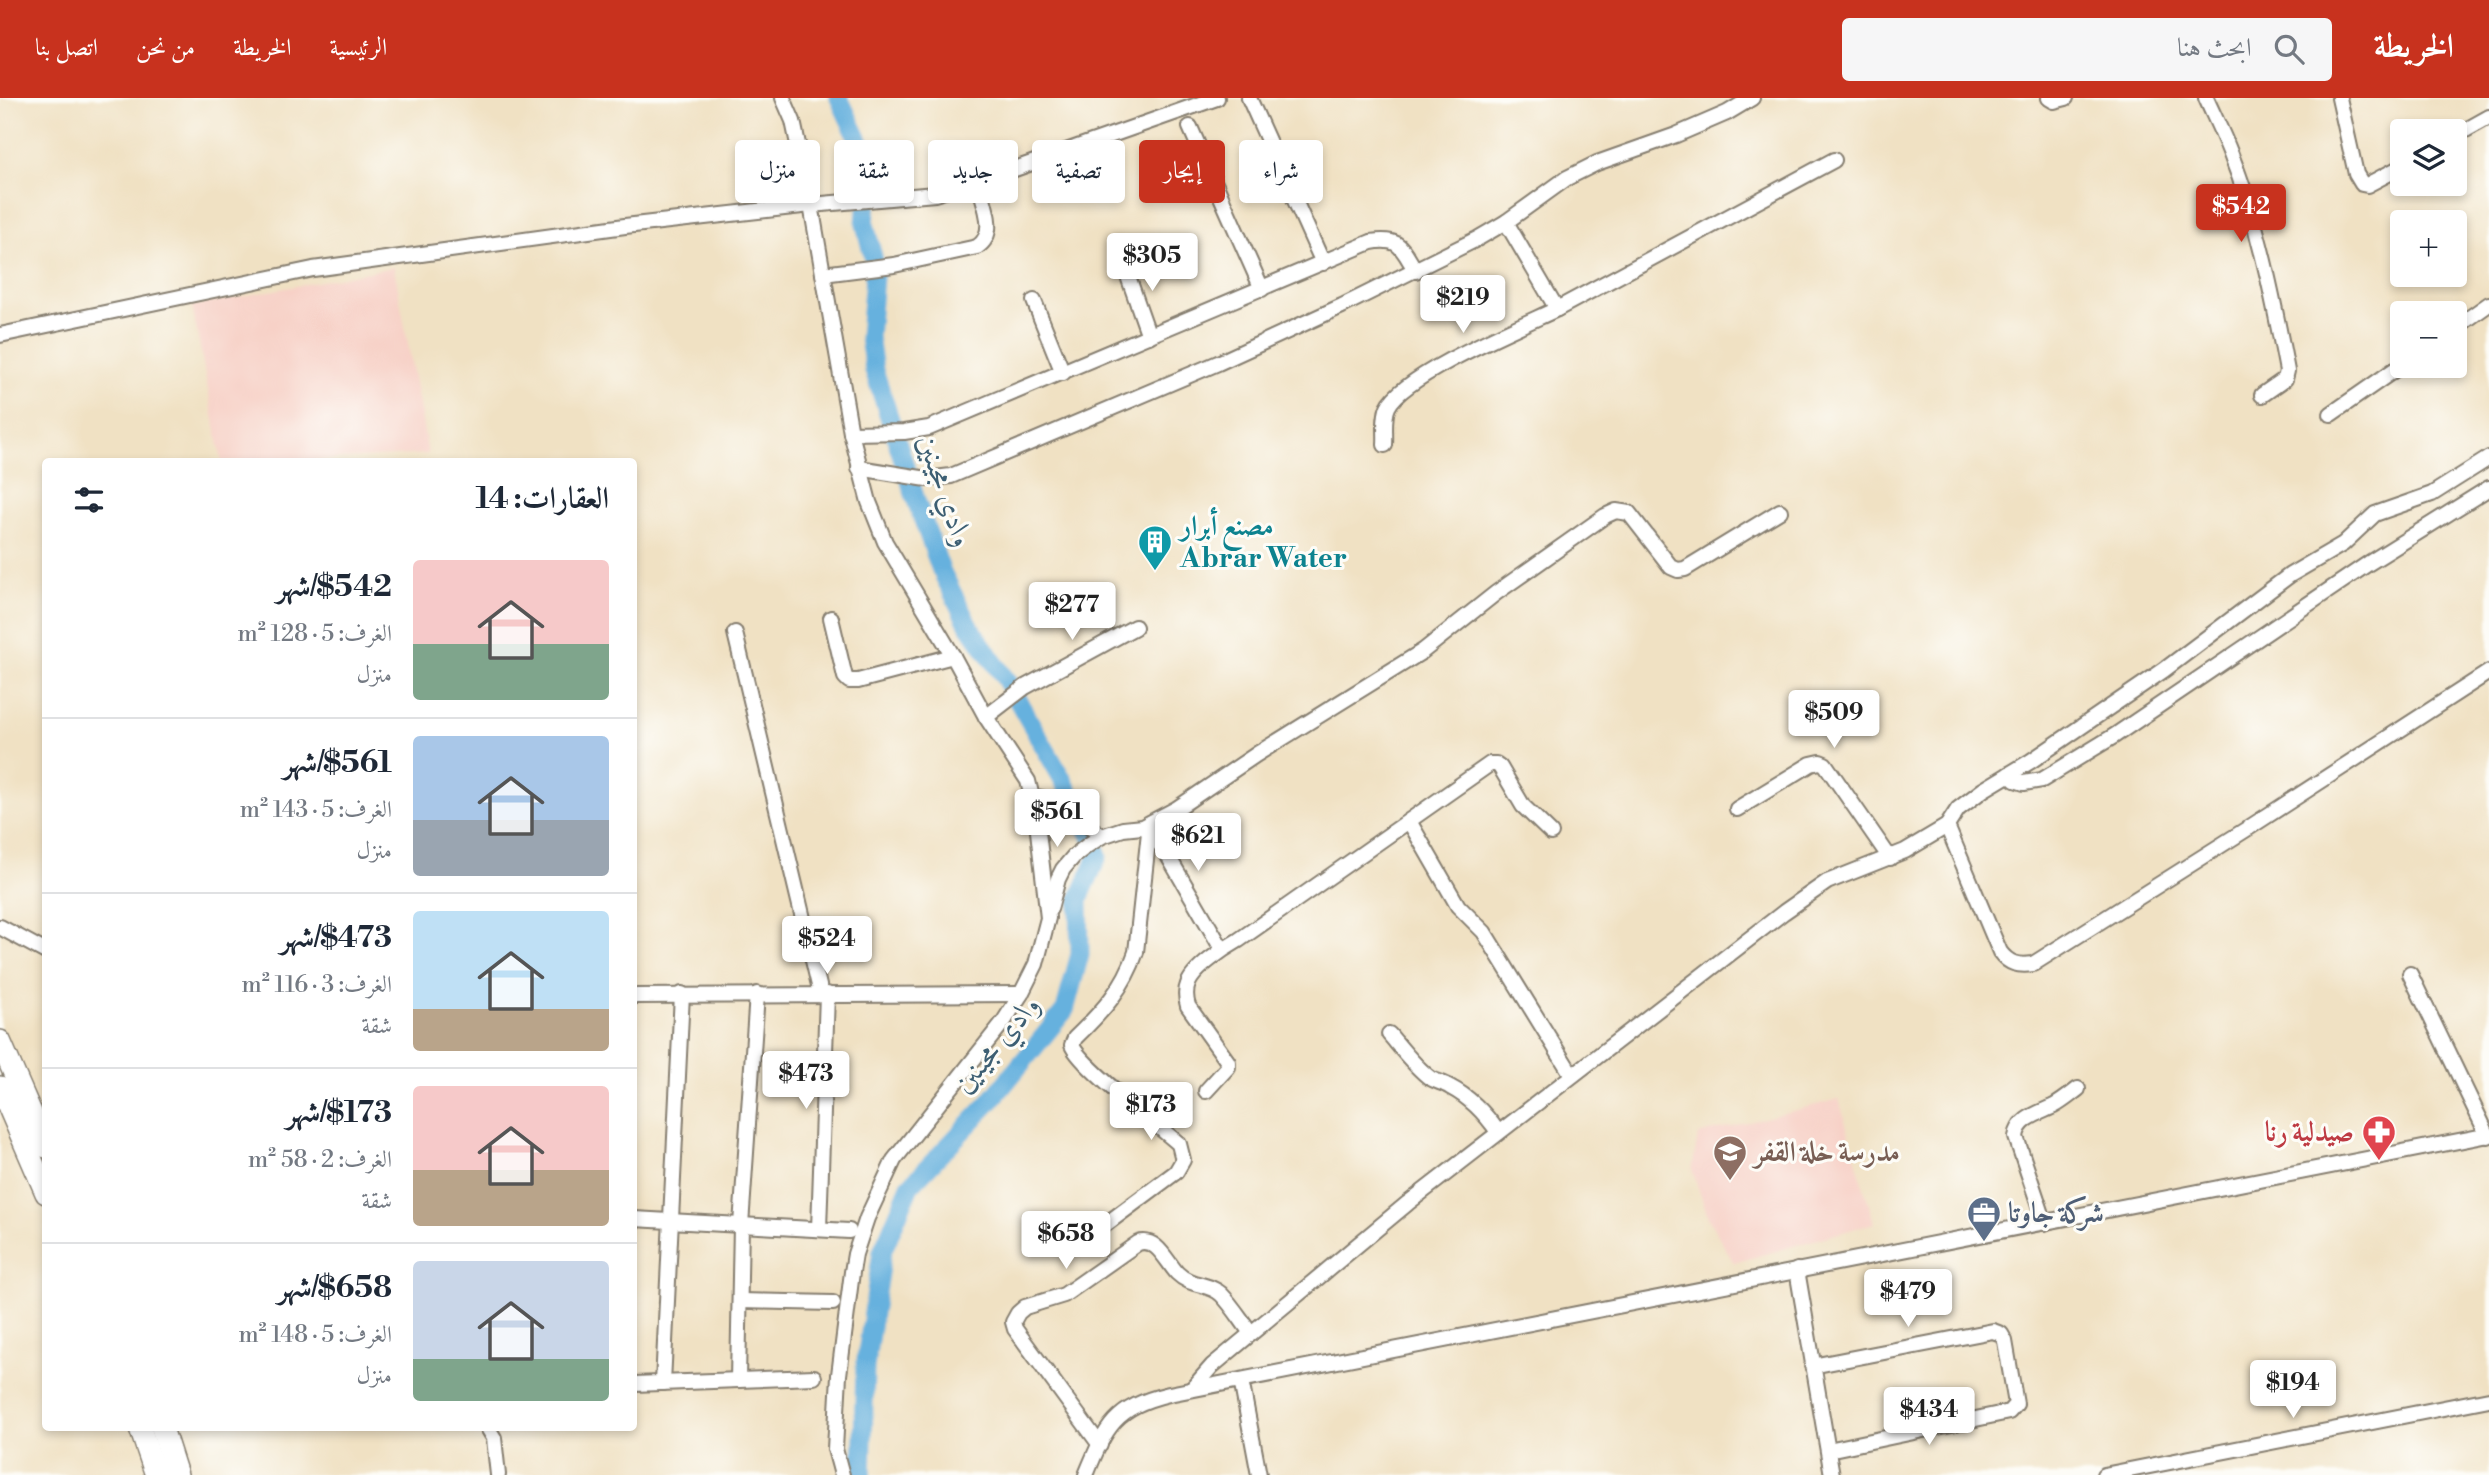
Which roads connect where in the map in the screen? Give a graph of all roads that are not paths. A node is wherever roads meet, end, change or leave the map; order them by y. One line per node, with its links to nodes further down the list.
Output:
1 (783, 98): 17 (street)
2 (1217, 98): 13 (street)
3 (1249, 98): 20 (street)
4 (1752, 98): 18 (street)
5 (2049, 98): 6 (street)
6 (2066, 98)
7 (2206, 98): 32 (street)
8 (2339, 98): 14 (street)
9 (2489, 117): 11 (street)
10 (1190, 127): 23 (street)
11 (2467, 129)
12 (1834, 160): 26 (street)
13 (1018, 167)
14 (2390, 173)
15 (928, 195): 17 (street)
16 (984, 203): 22 (street)
17 (811, 205): 22 (street); 28 (street)
18 (1506, 222): 21 (street); 26 (street)
19 (1123, 262): 29 (street)
20 (1323, 263): 21 (street); 23 (street)
21 (1416, 271): 37 (street)
22 (823, 274): 34 (street)
23 (1262, 289): 29 (street)
24 (1034, 301): 30 (street)
25 (2489, 304): 27 (street)
26 (1557, 309): 35 (street)
27 (2467, 320)
28 (0, 335)
29 (1149, 336): 30 (street)
30 (1063, 373): 34 (street)
31 (2390, 373): 33 (street)
32 (2262, 395)
33 (2331, 414)
34 (851, 433): 37 (street)
35 (1385, 445)
36 (2489, 458): 46 (street)
37 (859, 468): 43 (street)
38 (2489, 488): 46 (street)
39 (1780, 511): 51 (street)
40 (831, 618): 43 (street)
41 (1135, 627): 45 (street)
42 (735, 633): 62 (street)
43 (953, 656): 45 (street)
44 (2489, 672): 50 (street)
45 (986, 717): 47 (street)
46 (2009, 774): 50 (street)
47 (1032, 796): 53 (street); 55 (street)
48 (1737, 809): 54 (street)
49 (1409, 821): 52 (street); 57 (street); 67 (street)
50 (1947, 826): 54 (street)
51 (1146, 829): 53 (street); 57 (street); 81 (street)
52 (1551, 833)
53 (1102, 836): 55 (street)
54 (1890, 858): 67 (street)
55 (1048, 918): 63 (street)
56 (0, 927): 58 (street)
57 (1222, 949): 70 (street)
58 (42, 950)
59 (2410, 974): 72 (street)
60 (682, 994): 61 (street); 64 (street); 76 (street)
61 (757, 994): 62 (street); 78 (street)
62 (824, 994): 63 (street); 79 (street)
63 (1021, 994): 103 (street)
64 (637, 996)
65 (1389, 1034): 71 (street)
66 (0, 1041): 73 (highway)
67 (1572, 1075): 71 (street)
68 (0, 1087): 74 (highway)
69 (2078, 1089): 77 (street)
70 (1206, 1091)
71 (1498, 1132): 85 (street)
72 (2488, 1135): 77 (street)
73 (42, 1138)
74 (42, 1184)
75 (637, 1219): 76 (street)
76 (670, 1221): 78 (street); 90 (street)
77 (2045, 1223): 82 (street)
78 (741, 1225): 79 (street); 83 (street)
79 (819, 1229): 80 (street)
80 (849, 1231)
81 (1086, 1239)
82 (1797, 1270): 86 (street); 89 (street)
83 (740, 1301): 84 (street); 88 (street)
84 (833, 1303)
85 (1251, 1333): 92 (street); 97 (street)
86 (1812, 1366): 98 (street); 98 (street)
87 (814, 1377): 88 (street)
88 (738, 1380): 90 (street)
89 (1241, 1380): 92 (street); 105 (street)
90 (663, 1383): 91 (street)
91 (637, 1384)
92 (1192, 1389): 97 (street)
93 (2489, 1399): 99 (street)
94 (141, 1431): 100 (highway)
95 (163, 1431): 101 (highway)
96 (490, 1431): 102 (street)
97 (1100, 1444): 104 (street)
98 (1828, 1450): 106 (street)
99 (2130, 1473): 107 (street)
100 (156, 1475)
101 (177, 1475)
102 (499, 1475)
103 (842, 1475)
104 (1086, 1475)
105 (1259, 1475)
106 (1832, 1475)
107 (2104, 1475)

